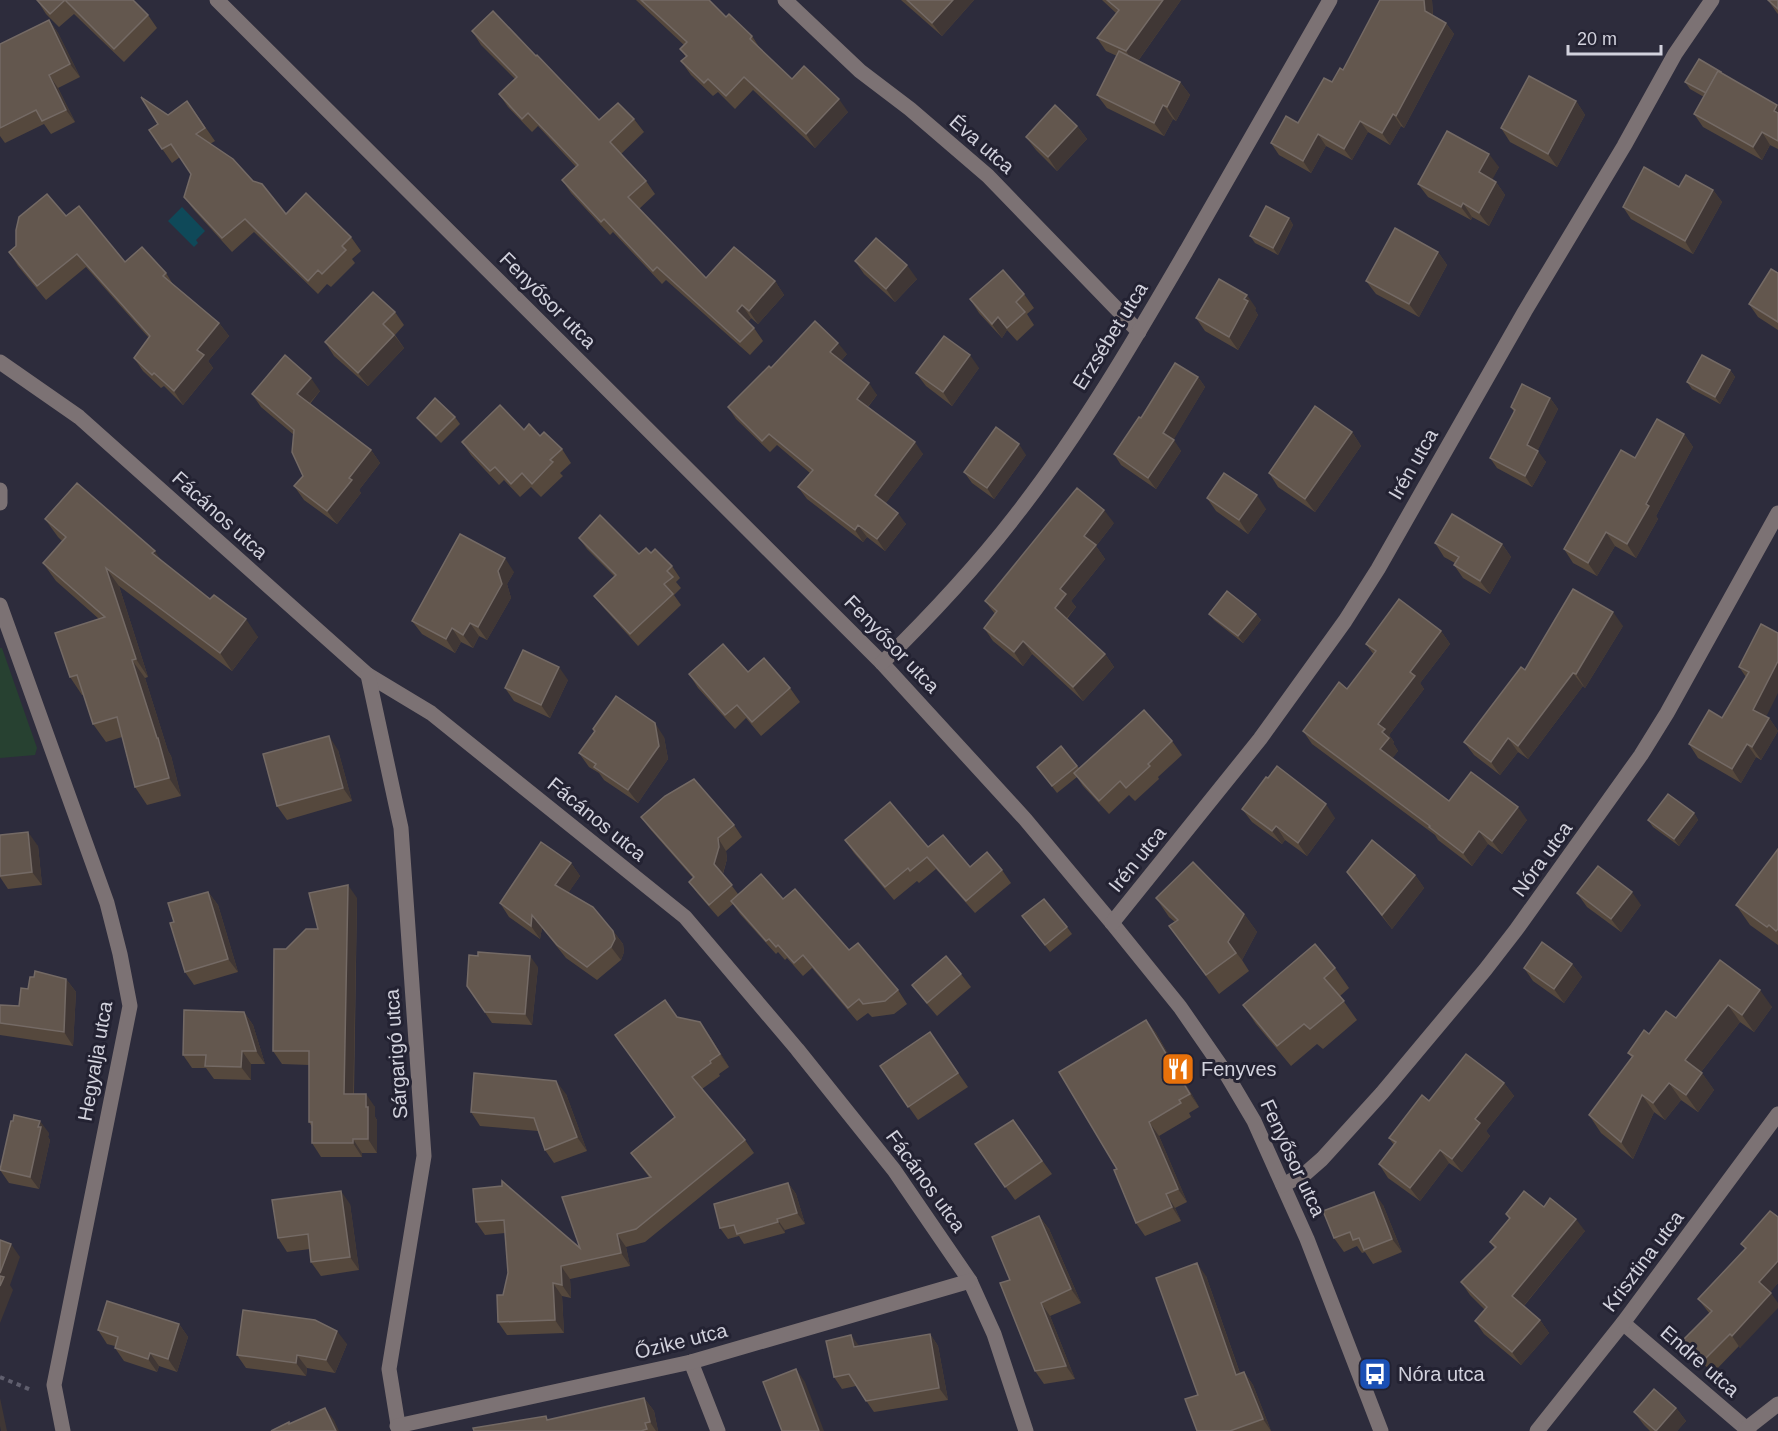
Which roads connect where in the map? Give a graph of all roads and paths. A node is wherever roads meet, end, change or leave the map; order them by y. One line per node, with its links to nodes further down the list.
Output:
1 (217, 0): 11 (street, Fenyősor utca)
2 (785, 0): 5 (street, Éva utca)
3 (1330, 0): 5 (street, Erzsébet utca)
4 (1712, 0): 13 (street, Irén utca)
5 (1139, 332): 11 (street, Erzsébet utca)
6 (0, 362): 12 (street, Fácános utca)
7 (0, 490): 8 (street)
8 (0, 503)
9 (1778, 513): 15 (street, Nóra utca)
10 (0, 604): 22 (street, Hegyalja utca)
11 (882, 663): 13 (street, Fenyősor utca)
12 (368, 675): 16 (street, Fácános utca); 20 (street, Sárgarigó utca)
13 (1112, 923): 15 (street, Fenyősor utca)
14 (1778, 1114): 17 (street, Krisztina utca)
15 (1283, 1185): 25 (street, Fenyősor utca)
16 (970, 1281): 18 (street, Őzike utca); 24 (street, Fácános utca)
17 (1623, 1323): 21 (street, Endre utca); 26 (street, Krisztina utca)
18 (691, 1362): 20 (street, Őzike utca); 23 (street)
19 (1778, 1404): 21 (street)
20 (398, 1429)
21 (1747, 1430)
22 (63, 1431)
23 (718, 1431)
24 (1026, 1431)
25 (1381, 1431)
26 (1537, 1431)

